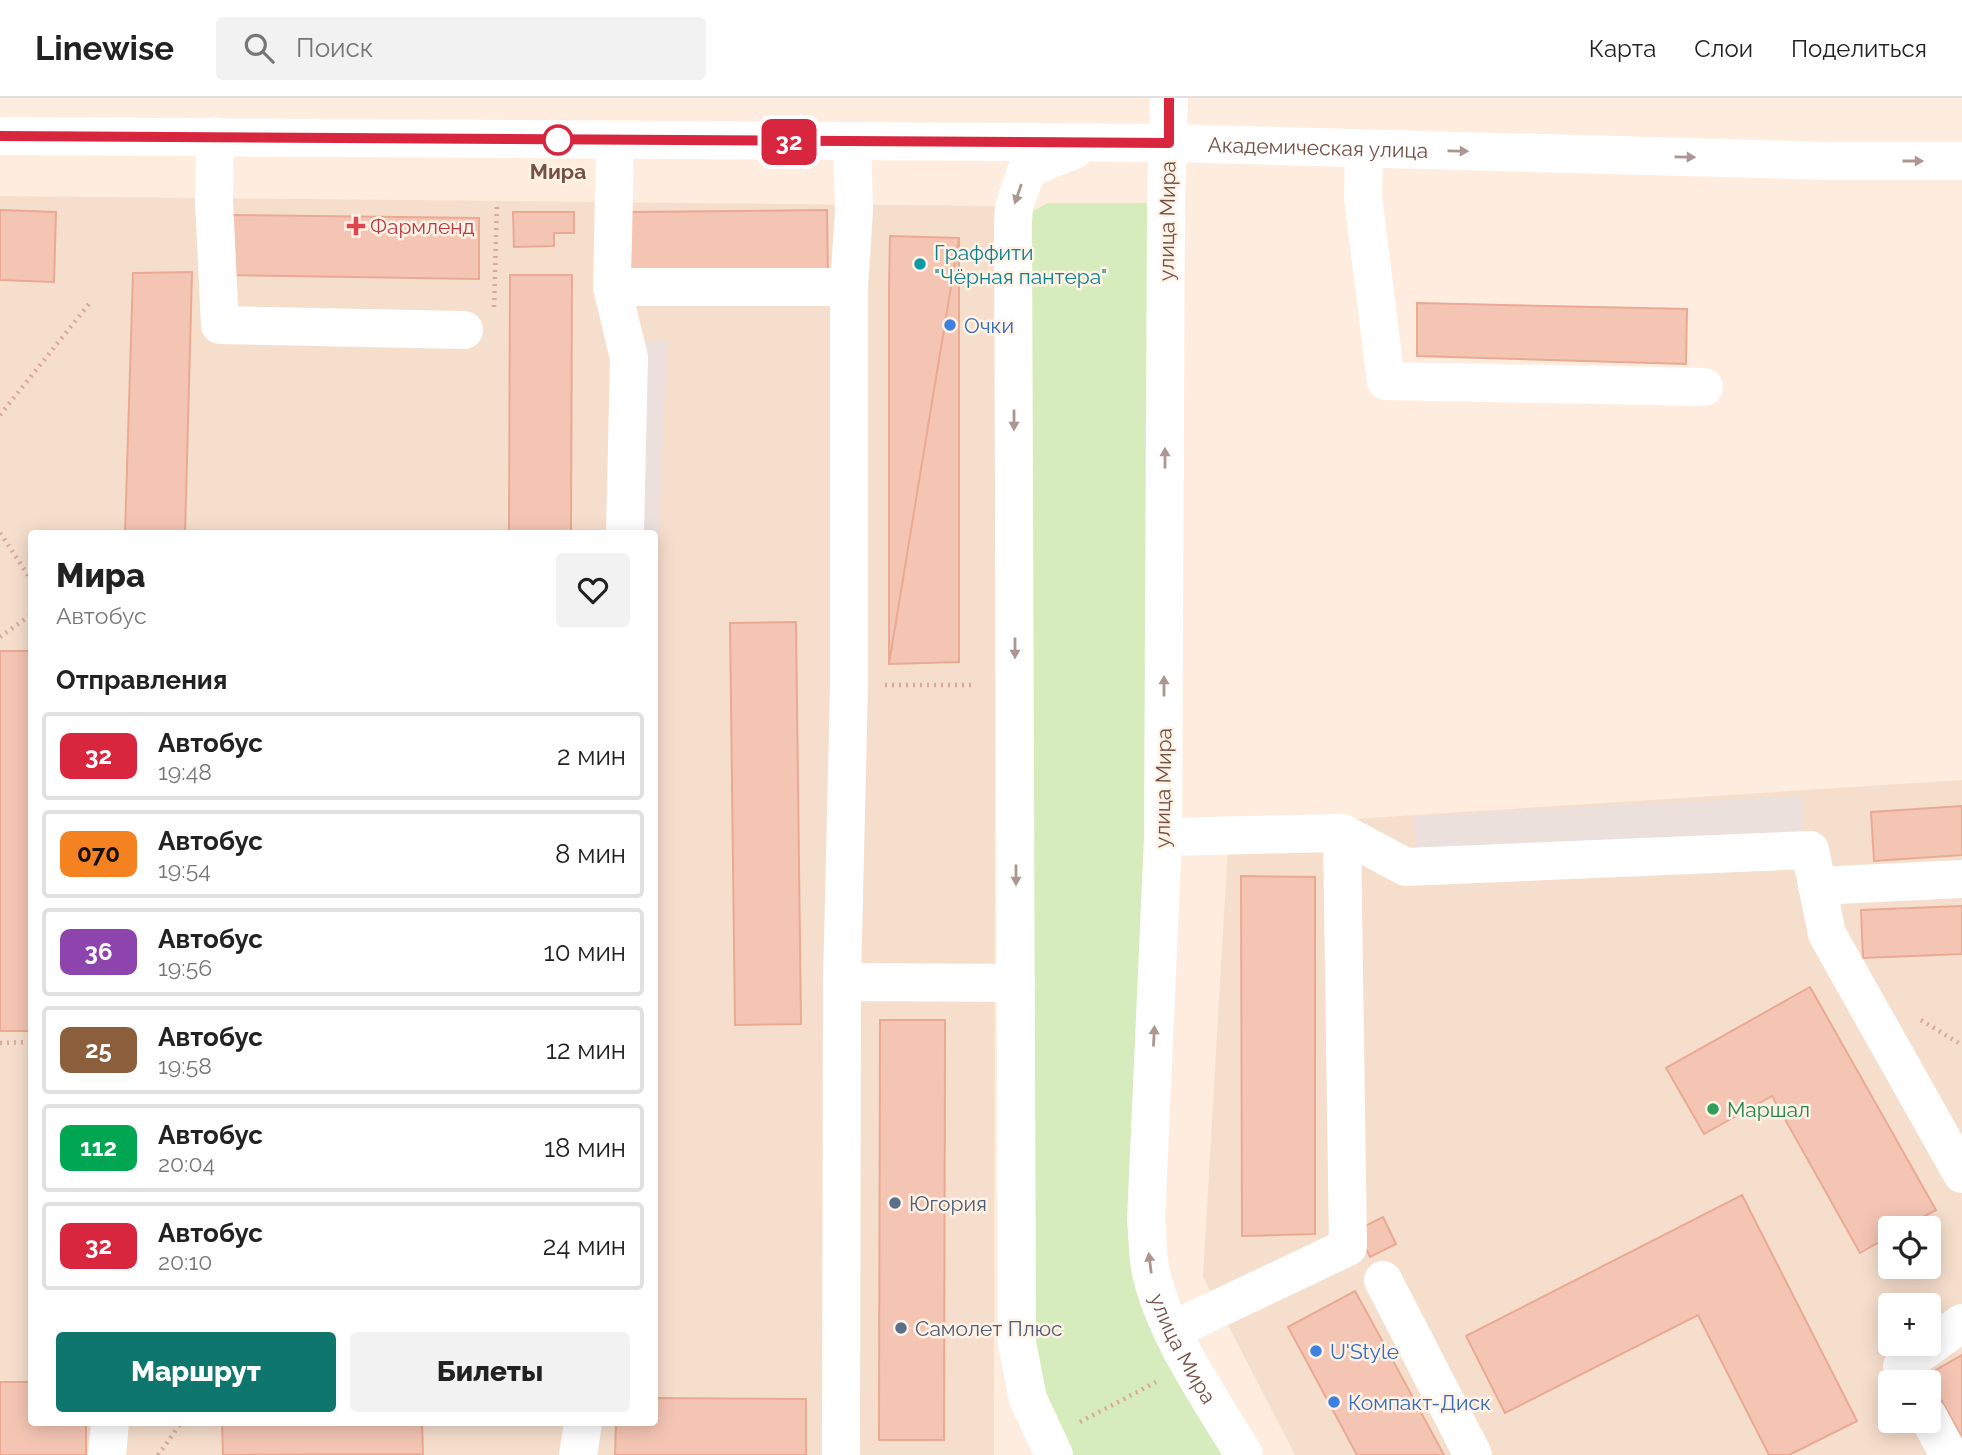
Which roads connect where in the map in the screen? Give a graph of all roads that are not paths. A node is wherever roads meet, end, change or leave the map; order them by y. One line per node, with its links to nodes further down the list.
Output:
1 (1169, 98): 6 (street, улица Мира)
2 (0, 136): 3 (street, Академическая улица)
3 (215, 136): 4 (street, Академическая улица); 12 (street)
4 (615, 141): 5 (street, Академическая улица); 11 (street)
5 (852, 142): 7 (street, Академическая улица); 10 (street)
6 (1169, 143): 7 (street, Академическая улица); 8 (street, Академическая улица); 16 (street, улица Мира, one-way to 6)
7 (1089, 144): 20 (street, one-way to 20)
8 (1364, 149): 9 (street, Академическая улица, one-way to 9); 13 (street)
9 (1962, 161)
10 (849, 286): 11 (street); 19 (street)
11 (612, 287): 14 (street)
12 (464, 330)
13 (1704, 387)
14 (625, 530)
15 (1342, 833): 16 (street); 18 (street); 24 (street)
16 (1163, 837): 24 (street, улица Мира, one-way to 16)
17 (1962, 879): 18 (street)
18 (1817, 886): 21 (street)
19 (842, 982): 20 (street); 32 (street)
20 (1016, 984): 29 (street)
21 (1962, 1174)
22 (1383, 1280): 34 (street)
23 (1962, 1323): 25 (street)
24 (1182, 1347): 33 (street, улица Мира)
25 (1904, 1370)
26 (110, 1426): 30 (street)
27 (583, 1426): 31 (street)
28 (1938, 1433): 35 (street)
29 (1040, 1450)
30 (107, 1455)
31 (578, 1455)
32 (841, 1455)
33 (1244, 1455)
34 (1473, 1455)
35 (1950, 1455)

